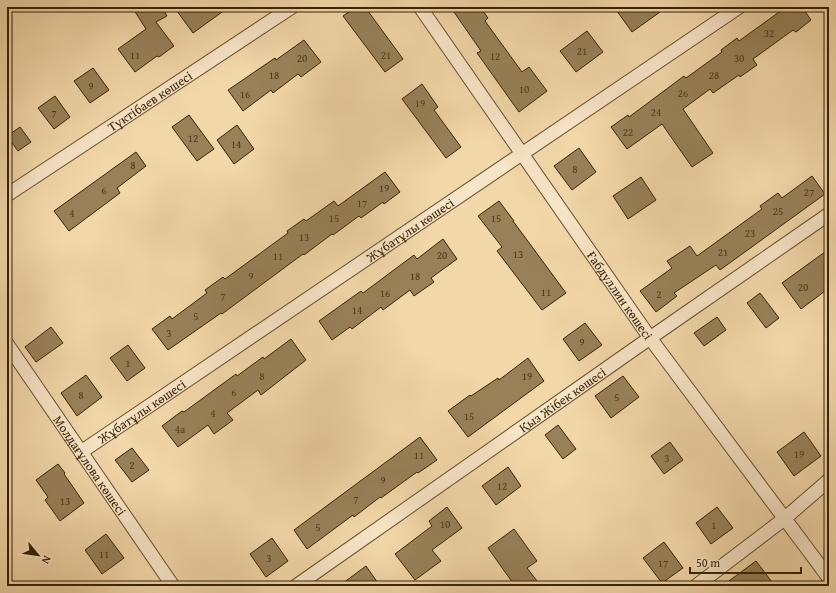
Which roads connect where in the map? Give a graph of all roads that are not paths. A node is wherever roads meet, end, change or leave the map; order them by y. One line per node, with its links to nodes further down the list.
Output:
1 (292, 7): 5 (street, Түктібаев көшесі)
2 (420, 7): 4 (street, Ғабдуллин көшесі)
3 (739, 7): 4 (street, Жұбатұлы көшесі)
4 (522, 153): 7 (street, Ғабдуллин көшесі); 9 (street, Жұбатұлы көшесі)
5 (7, 195)
6 (829, 214): 7 (street, Қыз Жібек көшесі)
7 (650, 338): 11 (street, Ғабдуллин көшесі); 14 (street, Қыз Жібек көшесі)
8 (7, 344): 9 (street, Молдағұлова көшесі)
9 (81, 452): 13 (street, Молдағұлова көшесі)
10 (829, 480): 11 (street)
11 (784, 519): 12 (street, Ғабдуллин көшесі); 15 (street)
12 (829, 578)
13 (173, 586)
14 (296, 586)
15 (696, 586)

